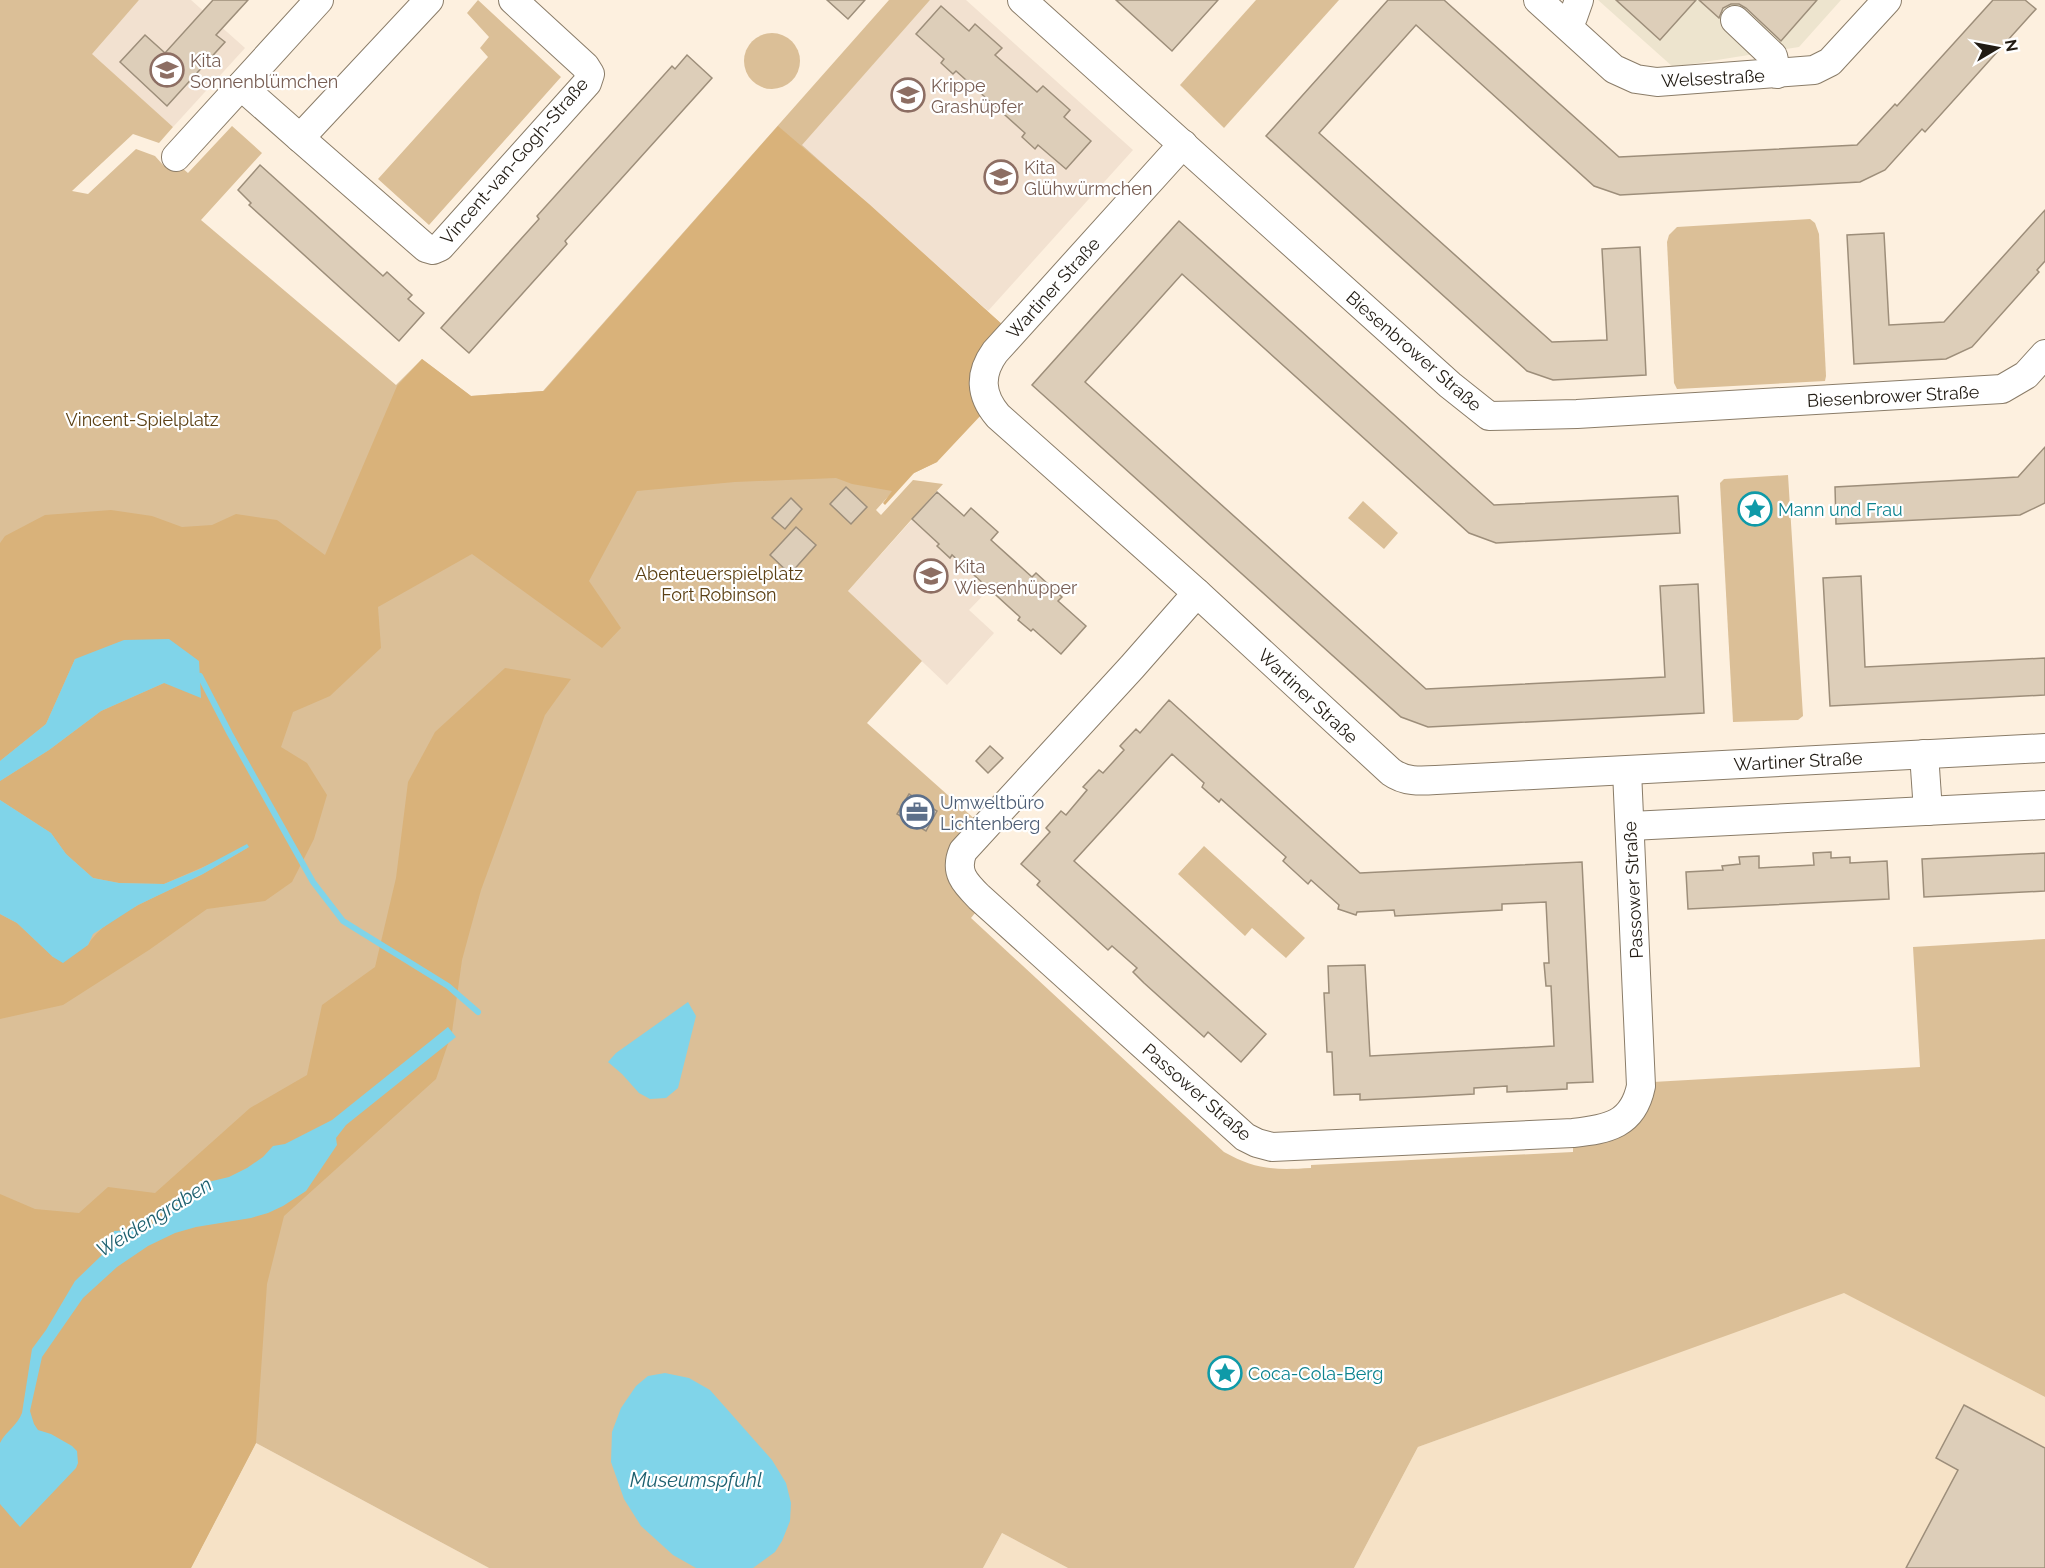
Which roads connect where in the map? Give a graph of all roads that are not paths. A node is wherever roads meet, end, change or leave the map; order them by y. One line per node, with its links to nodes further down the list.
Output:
1 (319, 0): 9 (street)
2 (429, 0): 10 (street)
3 (513, 0): 10 (street, Vincent-van-Gogh-Straße)
4 (1022, 0): 11 (street, Biesenbrower Straße)
5 (1538, 0): 8 (street, Welsestraße)
6 (1887, 0): 8 (street, Welsestraße)
7 (1735, 20): 8 (street)
8 (1777, 74)
9 (241, 86): 10 (street, Vincent-van-Gogh-Straße); 12 (street)
10 (300, 138)
11 (1183, 144): 13 (street, Biesenbrower Straße); 14 (street, Wartiner Straße)
12 (176, 157)
13 (2045, 354)
14 (1197, 593): 17 (street, Wartiner Straße); 20 (street, Passower Straße)
15 (2045, 748): 16 (street, Wartiner Straße)
16 (1924, 754): 17 (street, Wartiner Straße); 19 (street)
17 (1627, 771): 20 (street, Passower Straße)
18 (2045, 805): 19 (street)
19 (1928, 811): 20 (street)
20 (1631, 826)

